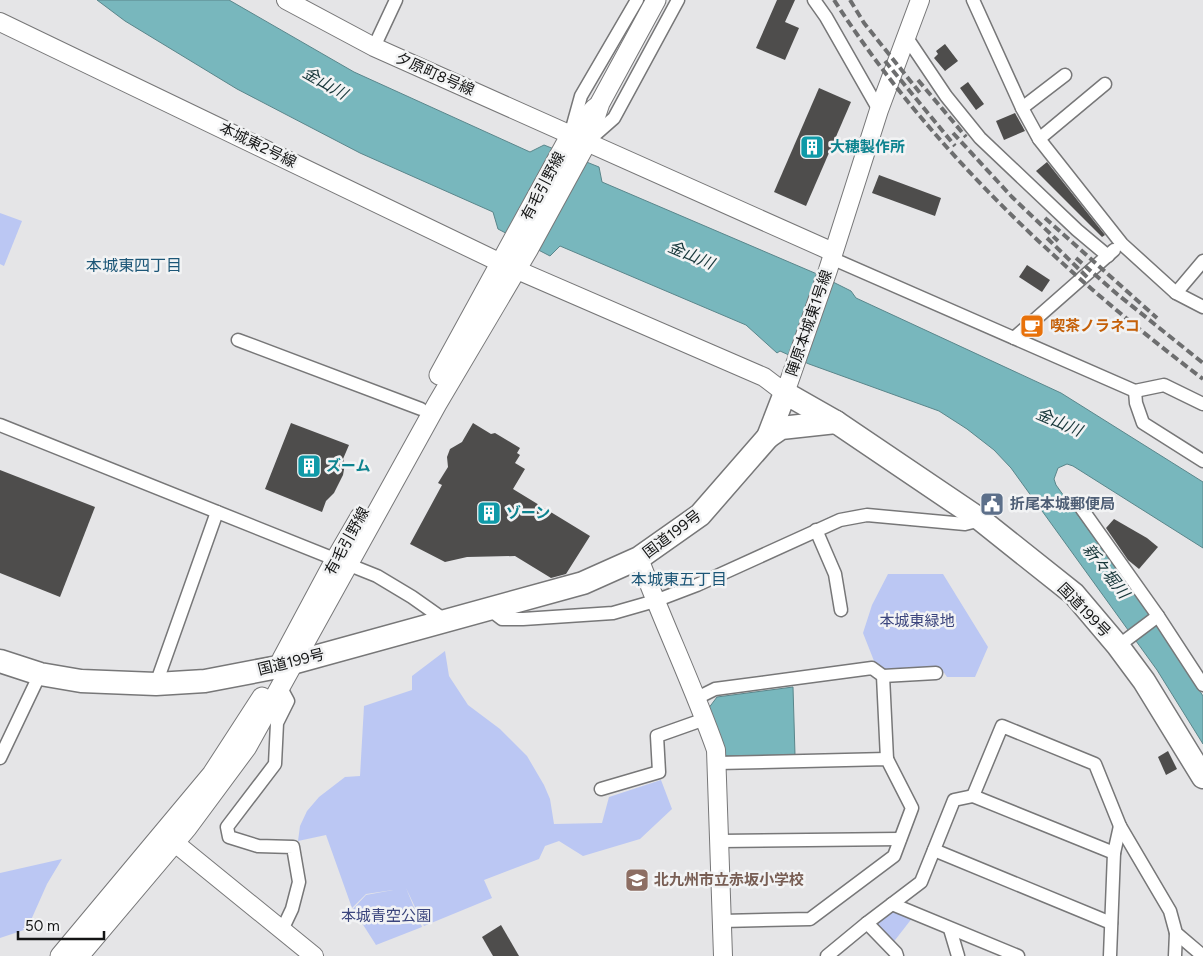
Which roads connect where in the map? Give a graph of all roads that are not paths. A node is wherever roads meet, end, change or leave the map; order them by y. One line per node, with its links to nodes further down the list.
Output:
1 (286, 0): 11 (street, 夕原町8号線)
2 (396, 0): 11 (street)
3 (636, 0): 17 (street)
4 (656, 0): 17 (main road, 有毛引野線)
5 (678, 0): 17 (street)
6 (814, 0): 15 (street)
7 (973, 0): 14 (street)
8 (914, 4): 10 (street, 陣原本城東1号線)
9 (0, 22): 22 (street, 本城東2号線)
10 (907, 38): 15 (street, 陣原本城東1号線); 19 (street)
11 (374, 46): 17 (street, 夕原町8号線)
12 (1065, 75): 14 (street)
13 (1106, 84): 16 (street)
14 (1022, 108): 16 (street)
15 (879, 110): 20 (street, 陣原本城東1号線)
16 (1039, 139): 18 (street)
17 (576, 143): 20 (street, 夕原町8号線); 22 (main road, 有毛引野線)
18 (1122, 244): 19 (street); 23 (street)
19 (1108, 256): 25 (street)
20 (831, 260): 25 (street); 28 (street, 陣原本城東1号線)
21 (1203, 261): 23 (street)
22 (508, 266): 28 (street, 陣原本城東1号線); 30 (main road, 有毛引野線); 40 (main road, 有毛引野線)
23 (1176, 293): 24 (street)
24 (1202, 305)
25 (1014, 338): 27 (street)
26 (238, 340): 30 (street)
27 (1135, 392): 29 (street); 34 (street)
28 (785, 393): 31 (highway, 国道199号); 33 (highway, 国道199号)
29 (1203, 404)
30 (421, 409): 40 (main road, 有毛引野線)
31 (836, 422): 33 (highway); 37 (highway, 国道199号)
32 (0, 425): 36 (street)
33 (768, 437): 39 (highway, 国道199号)
34 (1203, 462)
35 (1082, 508): 44 (street)
36 (217, 512): 40 (street); 52 (street)
37 (981, 520): 38 (street); 46 (highway, 国道199号)
38 (816, 530): 41 (street); 43 (street)
39 (639, 558): 41 (street); 42 (highway, 国道199号)
40 (342, 562): 45 (street); 48 (main road, 有毛引野線)
41 (655, 601): 42 (street); 54 (street)
42 (489, 609): 45 (highway, 国道199号)
43 (841, 610)
44 (1158, 616): 46 (street); 53 (street)
45 (446, 622): 48 (highway, 国道199号)
46 (1124, 641): 59 (highway, 国道199号)
47 (0, 661): 50 (highway, 国道199号)
48 (285, 672): 52 (highway, 国道199号); 63 (main road, 有毛引野線); 73 (street)
49 (936, 673): 51 (street)
50 (40, 674): 52 (highway, 国道199号); 56 (street)
51 (884, 676): 54 (street); 57 (street)
52 (156, 684)
53 (1203, 685)
54 (697, 698): 55 (street)
55 (705, 719): 58 (street); 60 (street)
56 (0, 758)
57 (887, 759): 58 (street); 64 (street)
58 (717, 763): 65 (street)
59 (1203, 777)
60 (601, 789)
61 (973, 796): 62 (street); 66 (street); 67 (street)
62 (1120, 826): 67 (street); 74 (street)
63 (169, 838): 73 (street); 75 (main road, 有毛引野線); 76 (main road, 有毛引野線)
64 (900, 839): 65 (street); 69 (street)
65 (720, 841): 69 (street)
66 (934, 850): 68 (street); 71 (street)
67 (1114, 853): 71 (street)
68 (892, 904): 70 (street); 72 (street)
69 (722, 921): 78 (street)
70 (866, 923): 79 (street); 80 (street)
71 (1111, 924): 83 (street)
72 (950, 929): 81 (street); 82 (street)
73 (282, 930): 77 (street)
74 (1176, 933): 84 (street); 85 (street)
75 (60, 956)
76 (79, 956)
77 (314, 956)
78 (722, 956)
79 (827, 956)
80 (897, 956)
81 (958, 956)
82 (1018, 956)
83 (1110, 956)
84 (1175, 956)
85 (1203, 956)

